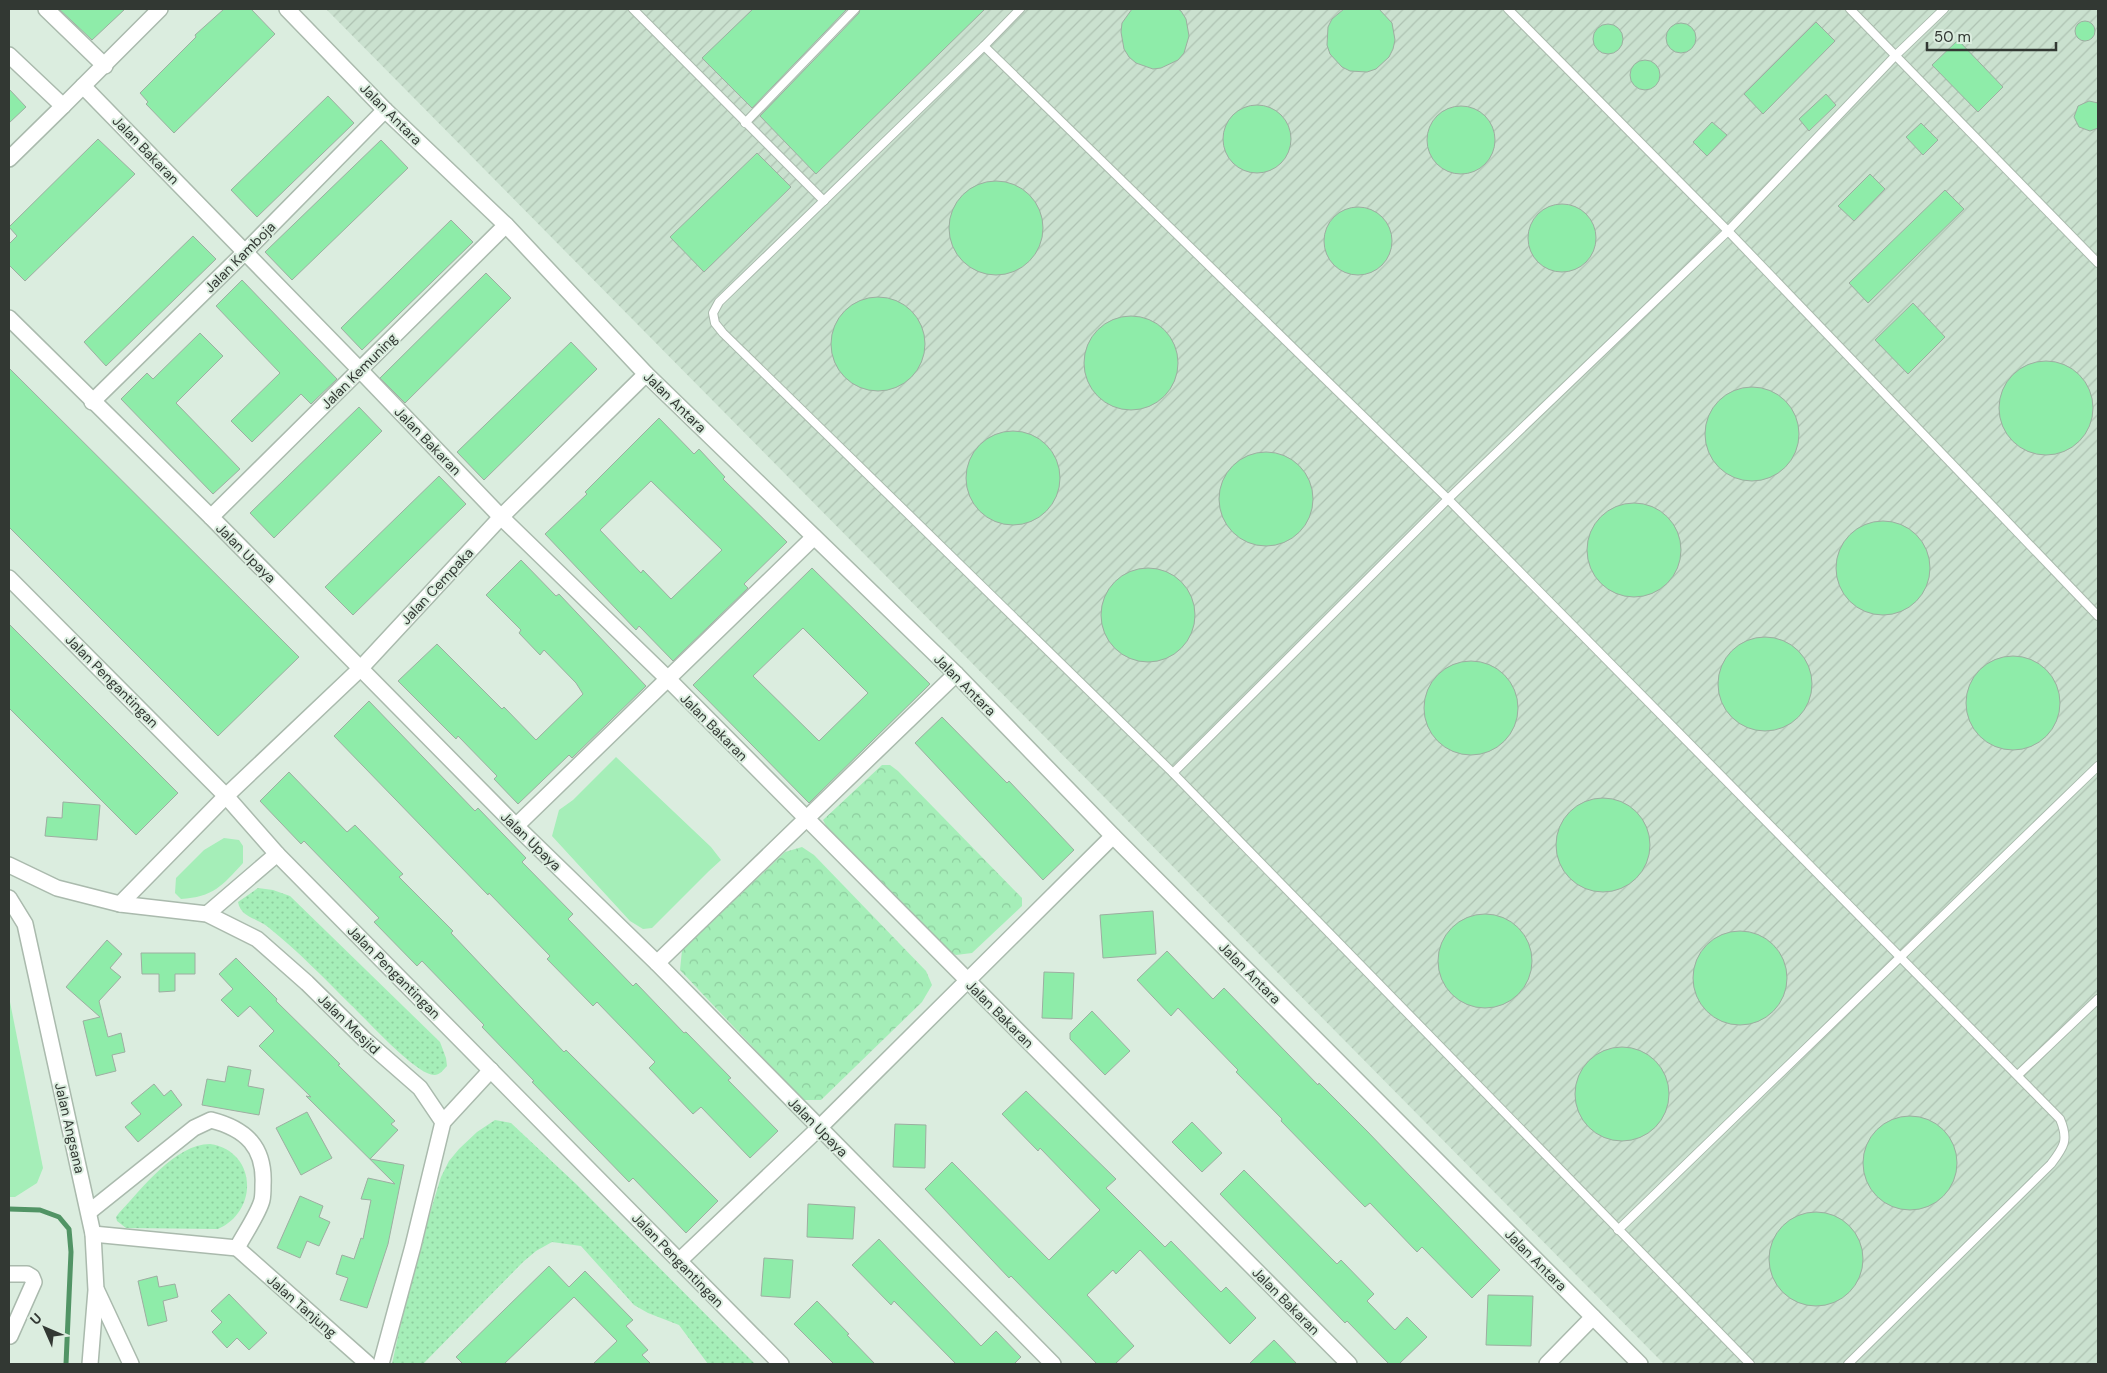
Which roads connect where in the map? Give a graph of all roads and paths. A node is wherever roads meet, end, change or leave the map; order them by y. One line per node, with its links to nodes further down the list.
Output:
1 (46, 9): 13 (street)
2 (160, 9): 13 (street)
3 (287, 9): 16 (street, Jalan Antara)
4 (632, 9): 17 (lane)
5 (856, 9): 17 (lane)
6 (1020, 9): 10 (lane)
7 (1508, 9): 21 (lane)
8 (1850, 9): 12 (lane)
9 (1944, 9): 12 (lane)
10 (984, 46): 19 (lane); 28 (lane)
11 (9, 55): 15 (street)
12 (1896, 55): 21 (lane); 23 (lane)
13 (104, 66): 14 (street)
14 (83, 86): 15 (street); 22 (street, Jalan Bakaran)
15 (63, 106): 18 (street)
16 (386, 110): 20 (street, Jalan Antara); 22 (street, Jalan Kamboja)
17 (745, 123): 19 (lane)
18 (9, 159)
19 (824, 201): 38 (lane)
20 (506, 226): 25 (street, Jalan Kemuning); 26 (street, Jalan Antara)
21 (1728, 231): 28 (lane); 33 (lane)
22 (245, 252): 25 (street, Jalan Bakaran); 27 (street, Jalan Kamboja)
23 (2098, 262)
24 (9, 318): 27 (street, Jalan Upaya)
25 (360, 370): 29 (street, Jalan Kemuning); 30 (street, Jalan Bakaran)
26 (646, 374): 30 (street, Jalan Cempaka); 31 (street, Jalan Antara)
27 (92, 402): 29 (street, Jalan Upaya)
28 (1448, 499): 38 (lane); 48 (lane)
29 (211, 517): 34 (street, Jalan Upaya)
30 (501, 517): 34 (street, Jalan Cempaka); 36 (street, Jalan Bakaran)
31 (814, 537): 35 (street, Jalan Antara); 36 (street)
32 (9, 578): 39 (street, Jalan Pengantingan)
33 (2098, 616)
34 (360, 669): 39 (street, Jalan Cempaka); 41 (street, Jalan Upaya)
35 (956, 674): 40 (street); 42 (street, Jalan Antara)
36 (668, 679): 40 (street, Jalan Bakaran); 41 (street)
37 (2098, 766): 48 (lane)
38 (1173, 773): 57 (lane)
39 (226, 796): 43 (street, Jalan Pengantingan); 46 (street, Jalan Cempaka)
40 (806, 820): 49 (street); 50 (street, Jalan Bakaran)
41 (516, 826): 49 (street, Jalan Upaya)
42 (1113, 836): 50 (street); 63 (street, Jalan Antara)
43 (277, 854): 47 (street); 52 (street, Jalan Pengantingan)
44 (9, 865): 46 (street, Jalan Mesjid)
45 (9, 898): 56 (street, Jalan Angsana)
46 (120, 904): 47 (street, Jalan Mesjid)
47 (206, 914): 54 (street, Jalan Mesjid)
48 (1902, 957): 53 (lane); 57 (lane)
49 (657, 963): 55 (street, Jalan Upaya)
50 (968, 981): 55 (street); 71 (street, Jalan Bakaran)
51 (2098, 999): 53 (lane)
52 (491, 1070): 54 (street); 60 (street, Jalan Pengantingan)
53 (2019, 1074): 75 (lane)
54 (443, 1122): 68 (street)
55 (819, 1128): 60 (street); 70 (street, Jalan Upaya)
56 (89, 1212): 58 (street, Jalan Angsana); 59 (street)
57 (1618, 1230): 74 (lane)
58 (93, 1234): 59 (street); 62 (street, Jalan Angsana)
59 (237, 1248): 67 (street, Jalan Tanjung)
60 (679, 1261): 69 (street, Jalan Pengantingan)
61 (9, 1274): 64 (street)
62 (96, 1290): 65 (street, Jalan Angsana); 66 (street)
63 (1593, 1317): 72 (street); 73 (street, Jalan Antara)
64 (10, 1336)
65 (90, 1364)
66 (131, 1364)
67 (368, 1364)
68 (381, 1364)
69 (781, 1364)
70 (1053, 1364)
71 (1350, 1364)
72 (1547, 1364)
73 (1640, 1364)
74 (1750, 1364)
75 (1848, 1364)

